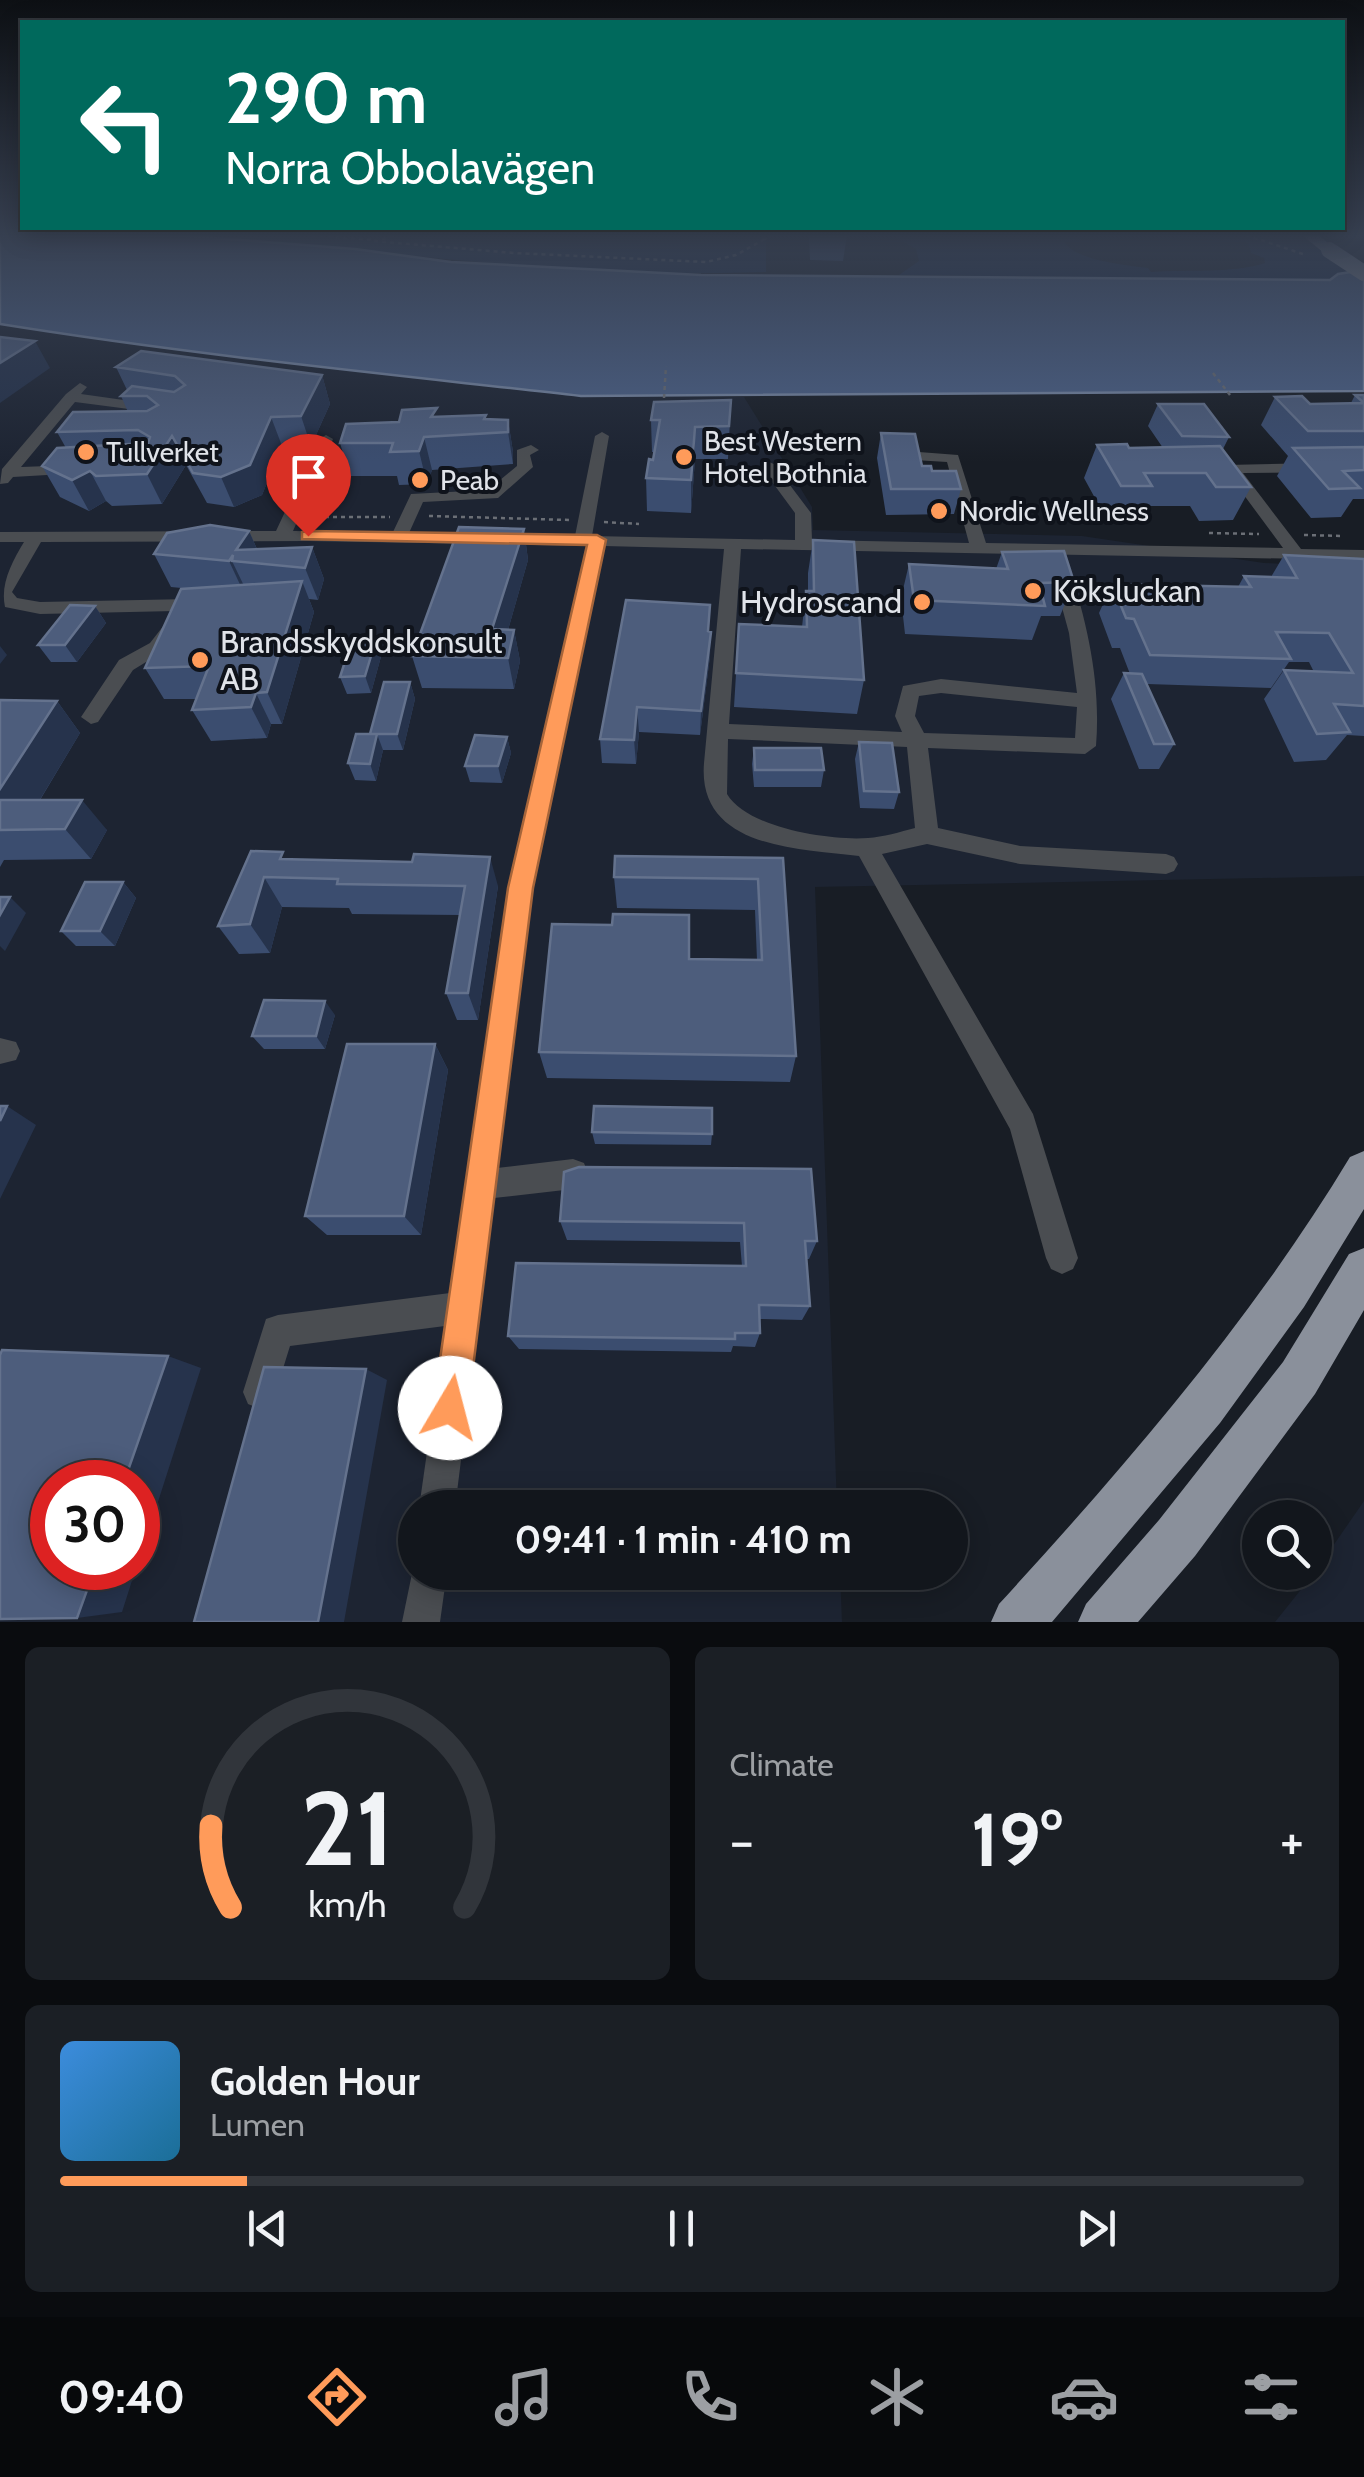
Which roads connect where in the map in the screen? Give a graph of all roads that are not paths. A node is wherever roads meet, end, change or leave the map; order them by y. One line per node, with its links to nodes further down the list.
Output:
1 (168, 410): 2 (street)
2 (42, 432): 3 (street); 11 (street)
3 (62, 432)
4 (602, 436): 16 (street)
5 (326, 439): 13 (street)
6 (530, 450): 15 (street)
7 (918, 458): 19 (street)
8 (769, 466): 18 (street)
9 (1364, 466): 21 (street)
10 (99, 470): 11 (street)
11 (4, 478)
12 (36, 536): 13 (street); 14 (street); 24 (street)
13 (282, 536): 15 (street)
14 (0, 537)
15 (398, 537): 16 (street)
16 (590, 540): 17 (street); 32 (street)
17 (733, 542): 18 (street); 25 (street)
18 (804, 544): 19 (street)
19 (979, 548): 20 (street)
20 (1054, 549): 21 (street); 23 (street)
21 (1296, 554): 22 (street)
22 (1364, 555)
23 (1087, 701): 26 (street); 26 (street)
24 (91, 717)
25 (718, 731): 26 (street); 28 (street)
26 (918, 740): 27 (street)
27 (926, 835): 28 (street); 29 (street)
28 (866, 848): 33 (street)
29 (1166, 864)
30 (1364, 1171): 40 (highway)
31 (573, 1174): 32 (street)
32 (480, 1185): 35 (street)
33 (1062, 1258)
34 (1364, 1269): 41 (highway)
35 (464, 1308): 36 (street); 37 (street)
36 (252, 1422)
37 (439, 1490)
38 (426, 1590): 39 (street)
39 (422, 1622)
40 (1017, 1622)
41 (1104, 1622)

